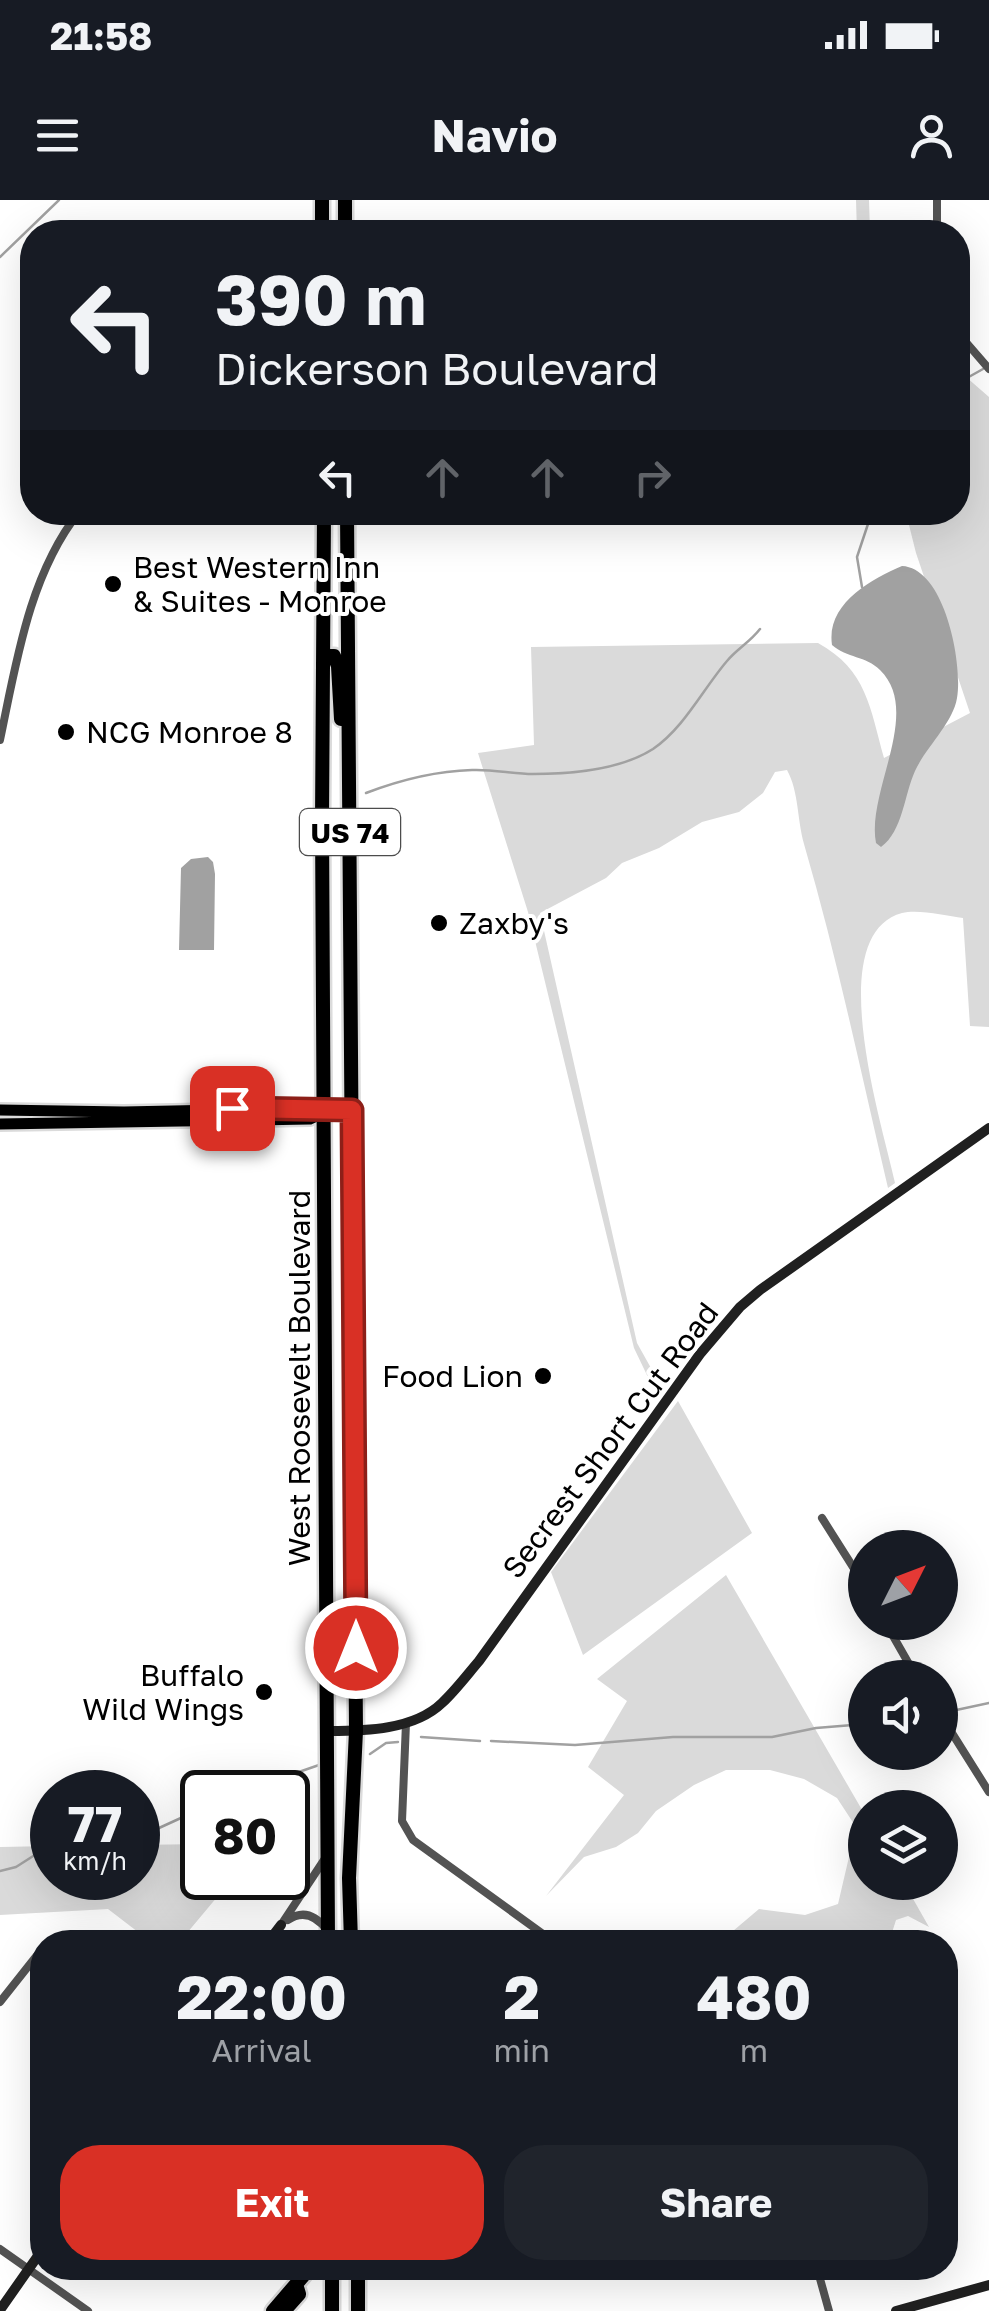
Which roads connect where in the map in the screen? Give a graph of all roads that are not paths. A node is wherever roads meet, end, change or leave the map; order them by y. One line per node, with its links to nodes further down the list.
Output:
1 (970, 347): 2 (street)
2 (989, 369)
3 (70, 525): 7 (street)
4 (324, 525): 6 (highway, West Roosevelt Boulevard / US 74)
5 (347, 525): 8 (highway, West Roosevelt Boulevard / US 74)
6 (324, 656): 8 (highway); 12 (highway, West Roosevelt Boulevard / US 74)
7 (0, 740)
8 (350, 784): 10 (highway, West Roosevelt Boulevard / US 74)
9 (0, 1110): 11 (main road)
10 (352, 1110): 12 (main road); 20 (highway, West Roosevelt Boulevard / US 74)
11 (124, 1112): 12 (main road); 14 (main road)
12 (324, 1112): 14 (main road); 19 (highway, West Roosevelt Boulevard / US 74)
13 (0, 1124): 14 (main road)
14 (66, 1124)
15 (989, 1128): 18 (main road, Secrest Short Cut Road)
16 (822, 1518): 17 (street)
17 (848, 1559)
18 (406, 1723): 20 (main road, Secrest Short Cut Road); 29 (street)
19 (328, 1732): 20 (main road, Secrest Short Cut Road); 23 (highway, West Roosevelt Boulevard / US 74)
20 (356, 1732): 28 (highway, West Roosevelt Boulevard / US 74)
21 (958, 1743): 22 (street)
22 (989, 1792)
23 (328, 1851): 24 (street); 27 (highway, West Roosevelt Boulevard / US 74)
24 (280, 1926): 25 (main road); 26 (street)
25 (277, 1930)
26 (324, 1930)
27 (328, 1930)
28 (350, 1930)
29 (537, 1930)
30 (30, 1967): 31 (street)
31 (0, 2002)
32 (0, 2249): 34 (street)
33 (30, 2267): 34 (main road)
34 (28, 2270): 42 (main road)
35 (43, 2280): 43 (street)
36 (300, 2280): 40 (highway)
37 (332, 2280): 46 (highway)
38 (358, 2280): 47 (highway)
39 (820, 2280): 48 (street)
40 (296, 2284): 44 (highway); 45 (highway)
41 (989, 2285): 49 (main road)
42 (0, 2310)
43 (88, 2311)
44 (274, 2311)
45 (284, 2311)
46 (332, 2311)
47 (358, 2311)
48 (829, 2311)
49 (896, 2311)

